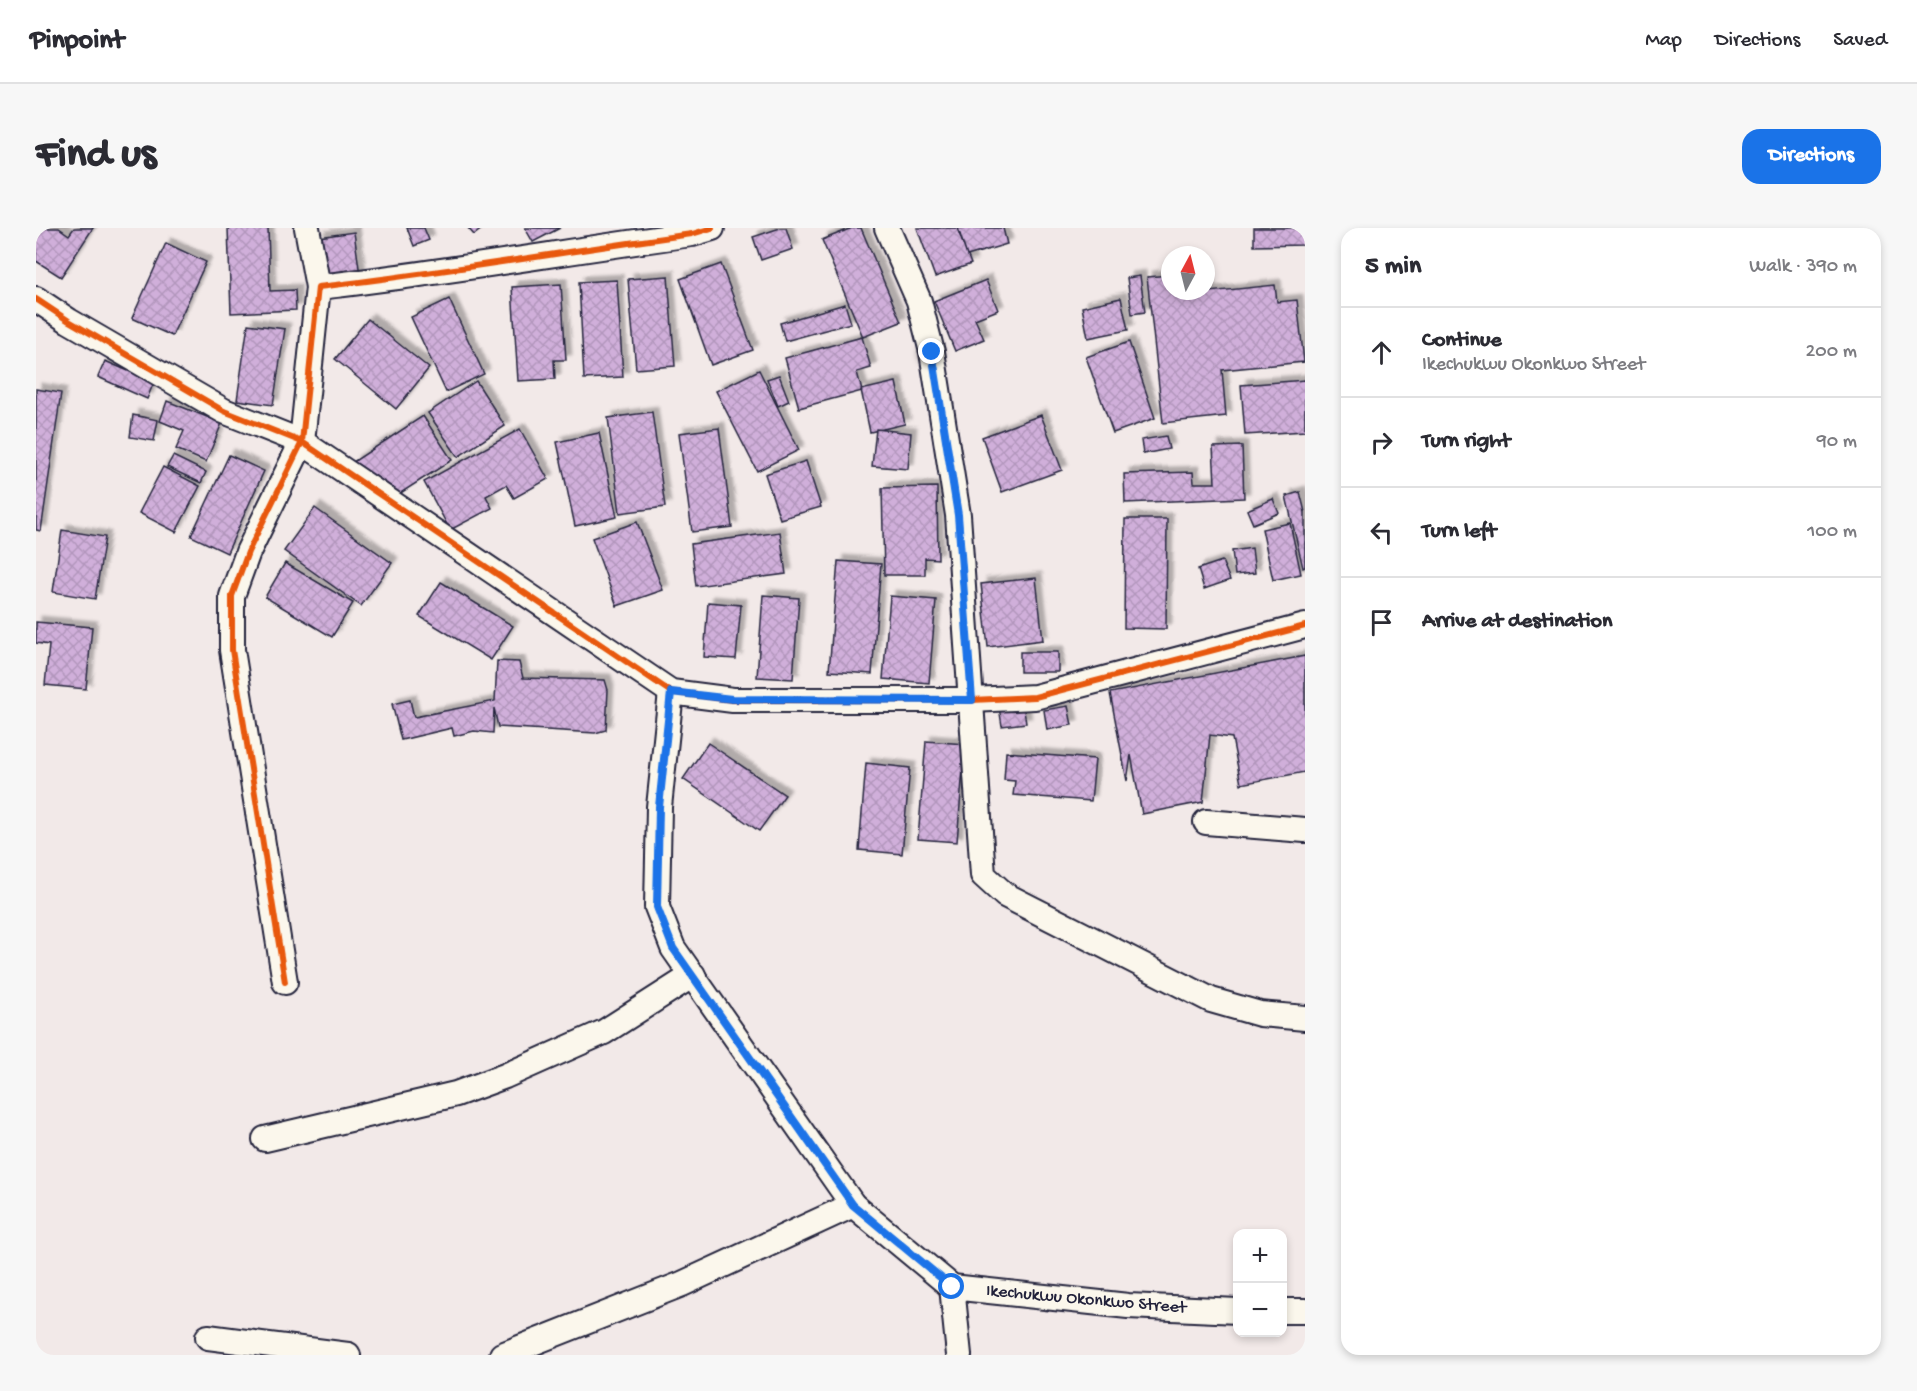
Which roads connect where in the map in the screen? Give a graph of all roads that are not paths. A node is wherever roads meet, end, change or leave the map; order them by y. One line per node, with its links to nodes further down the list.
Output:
1 (307, 228): 4 (street)
2 (712, 228): 4 (street)
3 (887, 228): 9 (street)
4 (318, 287): 6 (street)
5 (36, 299): 6 (street)
6 (302, 442): 8 (street); 13 (street)
7 (1305, 626): 9 (street)
8 (671, 692): 9 (street); 12 (street)
9 (972, 700): 14 (street)
10 (1206, 822): 11 (street)
11 (1305, 830)
12 (693, 975): 15 (street); 16 (street)
13 (285, 982)
14 (1305, 1018)
15 (265, 1139)
16 (853, 1205): 17 (street); 23 (street)
17 (952, 1287): 18 (street, Ikechukwu Okonkwo Street); 24 (street)
18 (1233, 1311)
19 (1287, 1311): 20 (street)
20 (1305, 1311)
21 (208, 1337): 22 (street)
22 (348, 1355)
23 (502, 1355)
24 (959, 1355)

